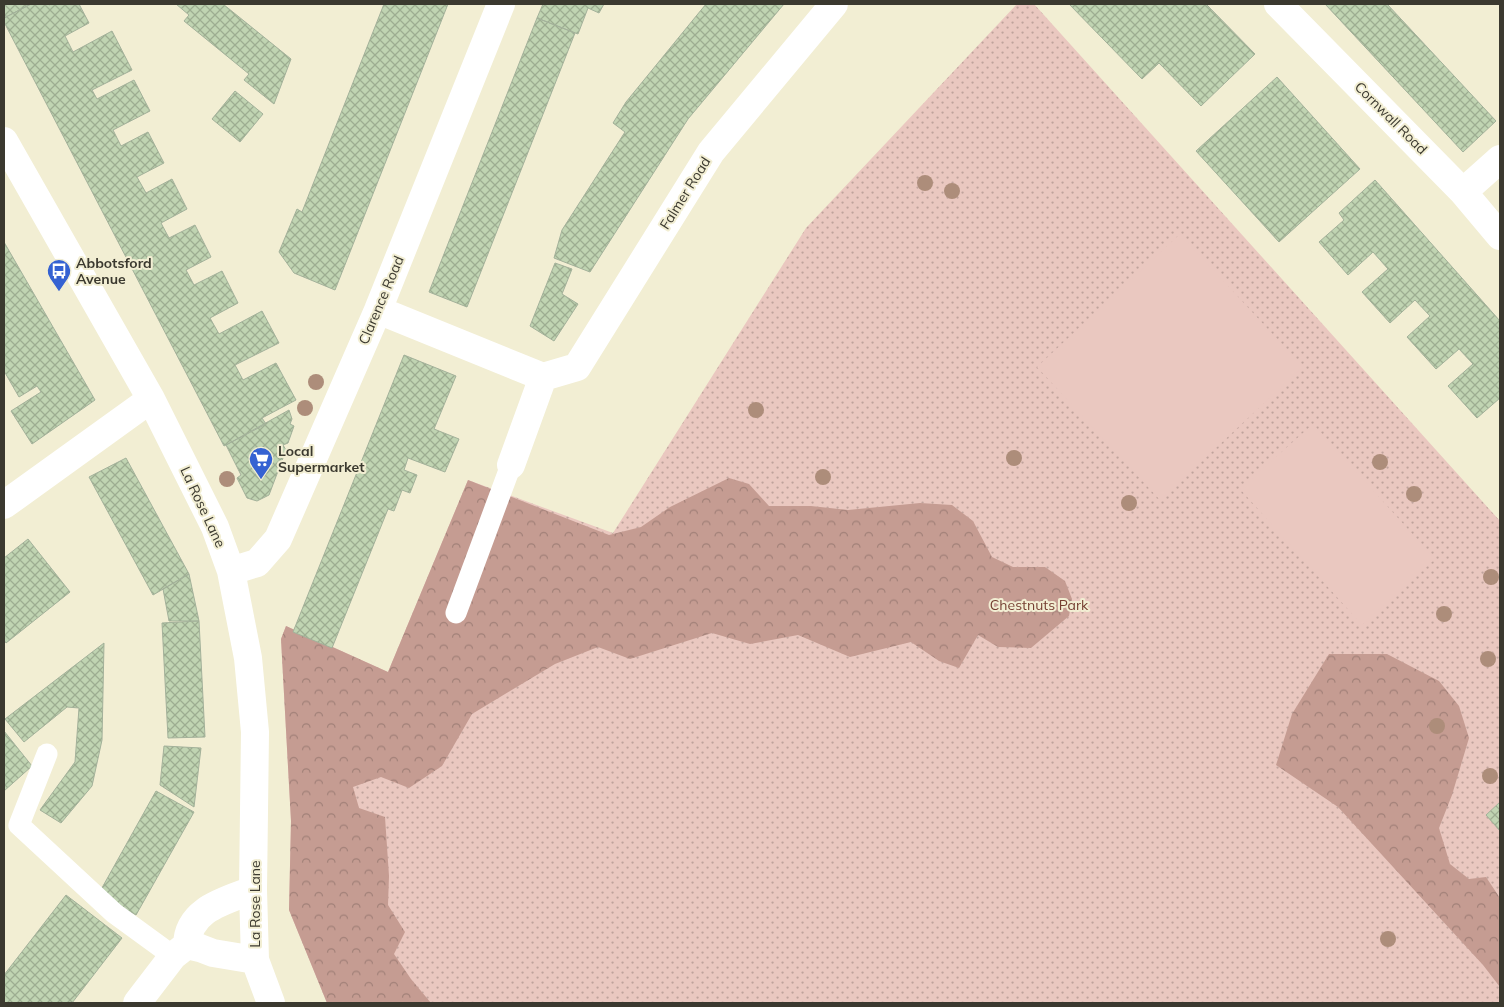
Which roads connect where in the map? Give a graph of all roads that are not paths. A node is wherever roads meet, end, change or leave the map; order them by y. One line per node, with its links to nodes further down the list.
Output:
1 (501, 4): 8 (street, Clarence Road)
2 (834, 4): 9 (street, Falmer Road)
3 (1278, 4): 6 (street, Cornwall Road)
4 (4, 141): 10 (street, La Rose Lane)
5 (1500, 159): 6 (street)
6 (1463, 192): 7 (street, Cornwall Road)
7 (1500, 236)
8 (378, 310): 9 (street); 13 (street, Clarence Road)
9 (543, 377): 11 (street)
10 (151, 400): 12 (street); 13 (street, La Rose Lane)
11 (511, 465): 14 (lane)
12 (4, 505)
13 (231, 571): 16 (street, La Rose Lane)
14 (456, 612)
15 (47, 754): 17 (lane)
16 (253, 890): 17 (street); 18 (street, La Rose Lane)
17 (180, 950): 18 (street); 19 (street)
18 (255, 960): 20 (street, La Rose Lane)
19 (137, 1003)
20 (271, 1003)

